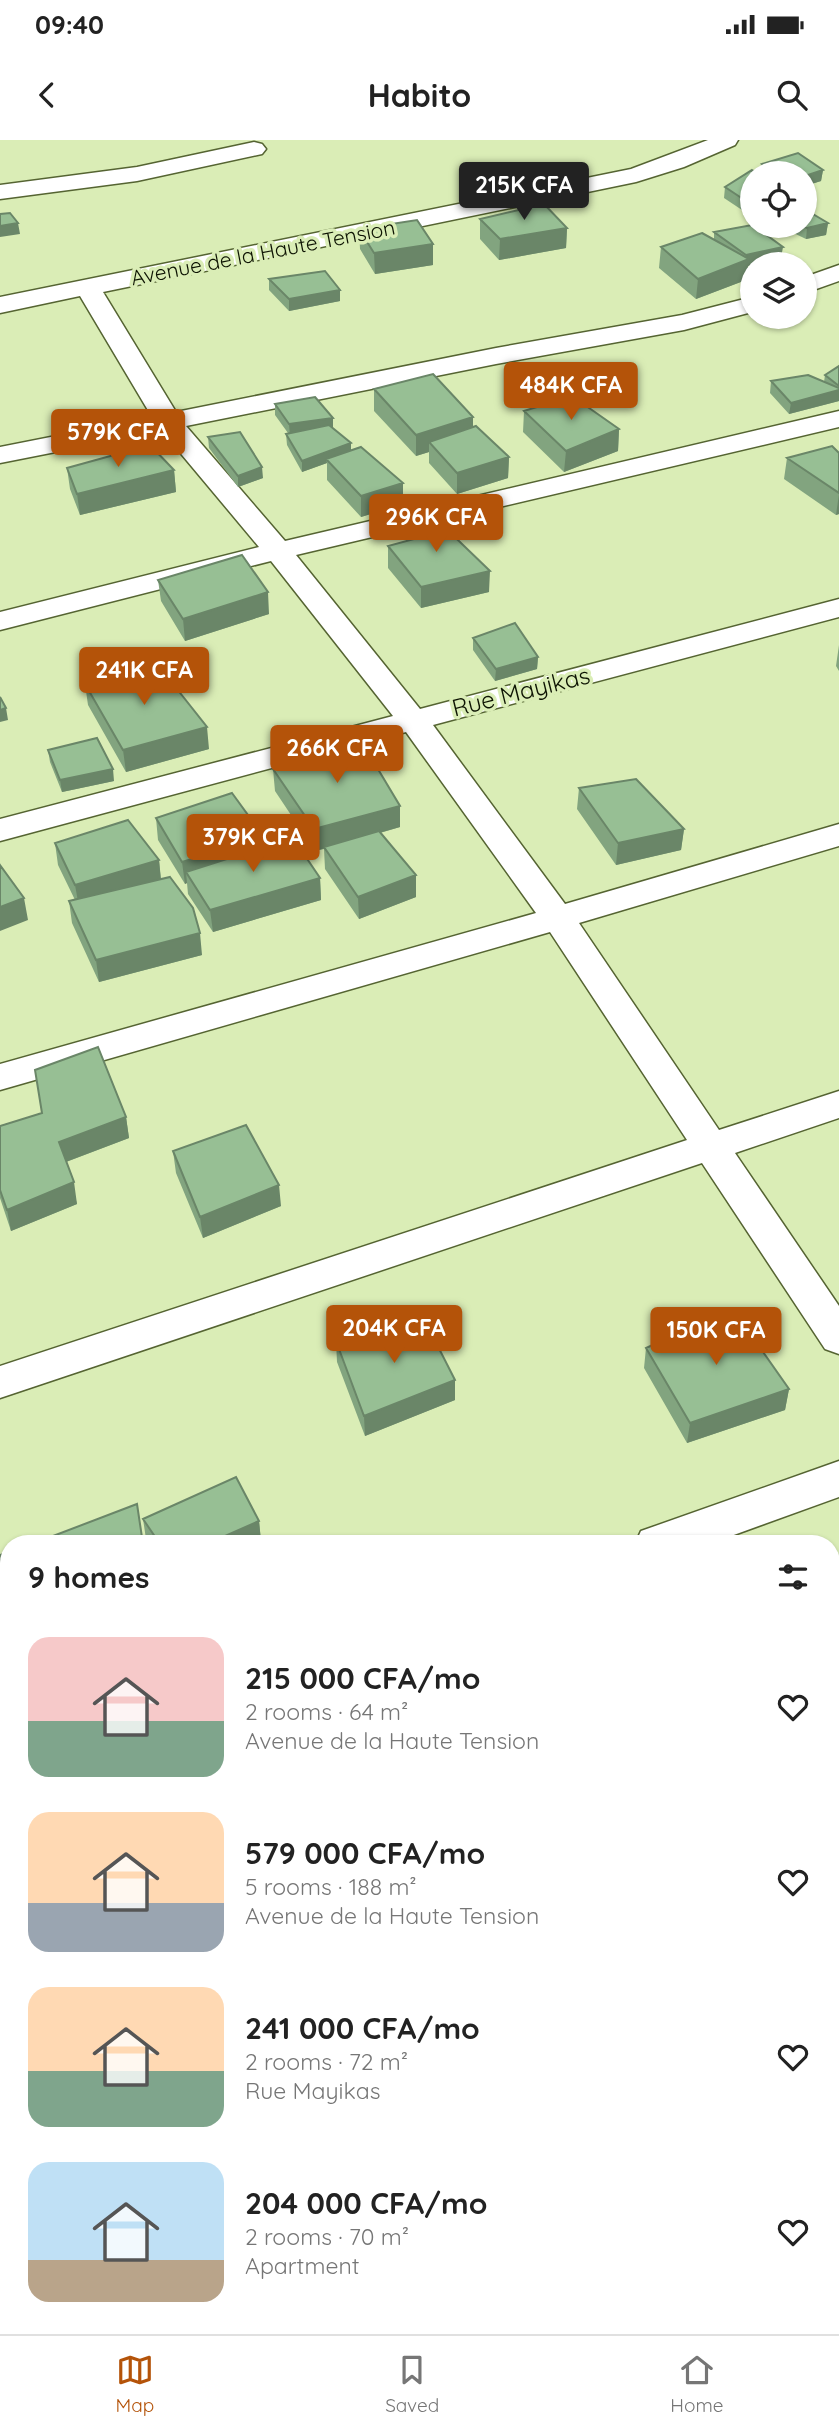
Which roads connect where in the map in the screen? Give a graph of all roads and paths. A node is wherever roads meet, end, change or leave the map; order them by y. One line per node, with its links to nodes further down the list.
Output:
1 (727, 140): 6 (street, Avenue de la Haute Tension)
2 (254, 149): 3 (street)
3 (0, 192)
4 (839, 272): 5 (street)
5 (817, 281)
6 (88, 288): 7 (street, Avenue de la Haute Tension); 10 (street)
7 (0, 305)
8 (740, 307): 10 (street)
9 (839, 419): 12 (street)
10 (168, 422): 11 (street); 12 (street)
11 (0, 455)
12 (278, 551): 14 (street); 15 (street)
13 (839, 608): 15 (street, Rue Mayikas)
14 (0, 621)
15 (412, 719): 16 (street, Rue Mayikas); 18 (street)
16 (0, 830)
17 (839, 835): 18 (street)
18 (557, 917): 19 (street); 21 (street)
19 (0, 1077)
20 (839, 1104): 21 (street)
21 (713, 1147): 22 (street); 23 (street)
22 (839, 1338)
23 (0, 1382)
24 (839, 1479): 25 (street)
25 (681, 1535)

